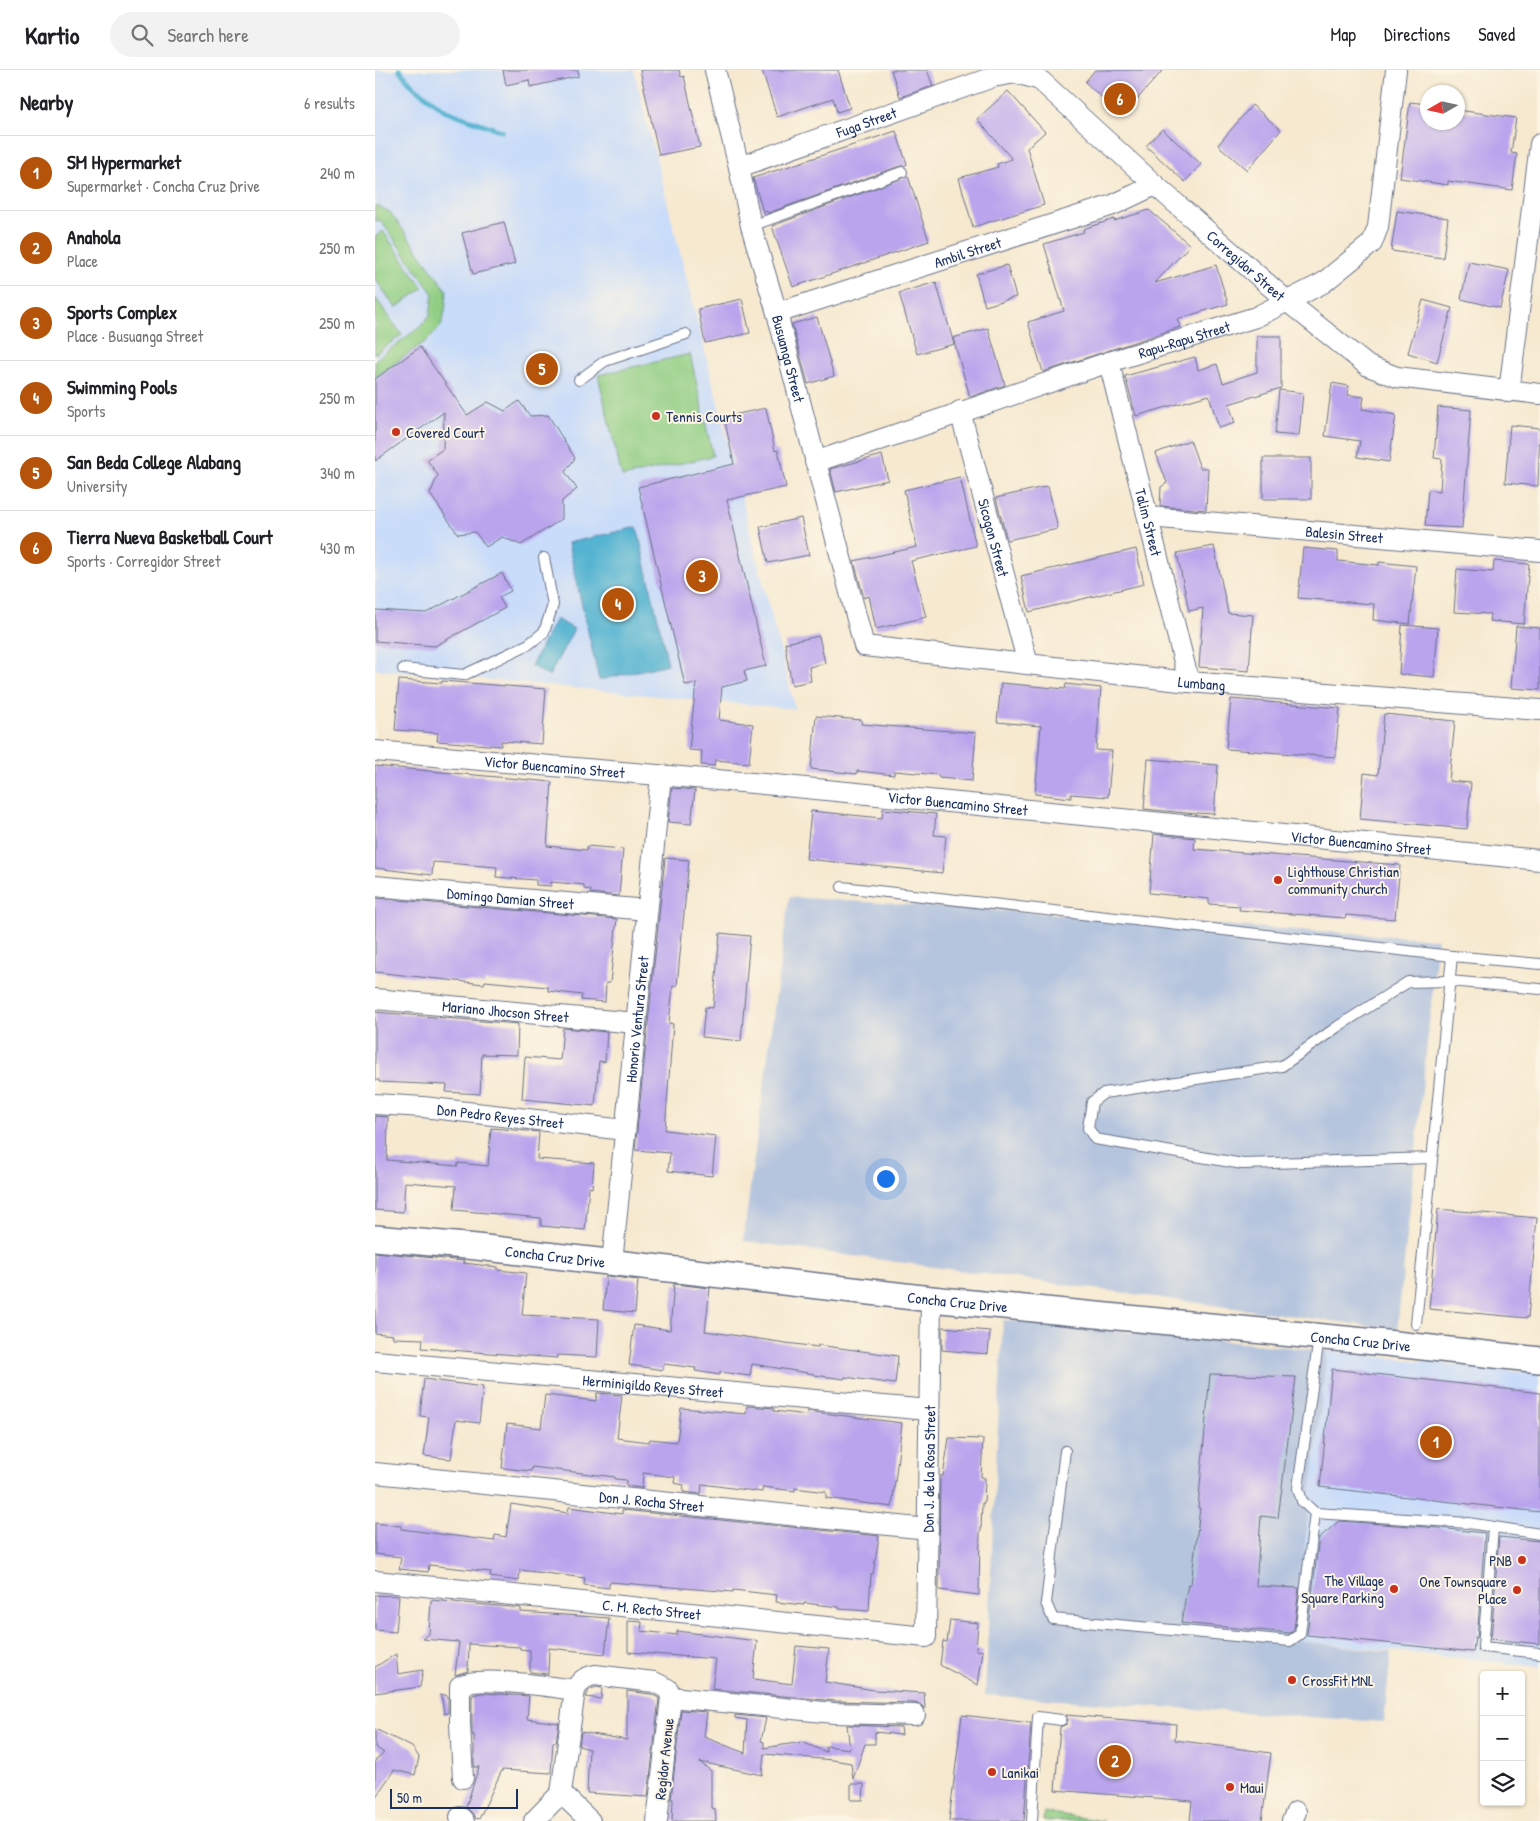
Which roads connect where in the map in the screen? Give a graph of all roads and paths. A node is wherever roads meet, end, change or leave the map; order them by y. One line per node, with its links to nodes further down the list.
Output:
1 (715, 70): 6 (street, Busuanga Street)
2 (1396, 70): 10 (street, Rapu-Rapu Street)
3 (991, 74): 4 (street, Corregidor Street); 6 (street, Fuga Street)
4 (1044, 75): 8 (street, Corregidor Street)
5 (1540, 144): 15 (street)
6 (739, 167): 9 (street, Busuanga Street)
7 (902, 172): 9 (lane)
8 (1155, 185): 10 (street, Corregidor Street); 11 (street, Ambil Street)
9 (751, 226): 11 (street, Busuanga Street)
10 (1288, 302): 13 (street, Rapu-Rapu Street); 15 (street, Corregidor Street)
11 (777, 314): 18 (street, Busuanga Street)
12 (686, 334): 14 (lane)
13 (1109, 362): 17 (street, Rapu-Rapu Street); 19 (street, Talim Street)
14 (579, 380)
15 (1509, 392): 16 (street, Corregidor Street)
16 (1540, 394)
17 (960, 411): 18 (street, Rapu-Rapu Street); 23 (street, Sicogon Street)
18 (815, 462): 22 (street, Busuanga Street)
19 (1149, 517): 20 (street, Balesin Street); 25 (street, Talim Street)
20 (1540, 552)
21 (544, 558): 24 (lane)
22 (864, 646): 23 (street, Lumbang)
23 (1028, 664): 25 (street, Lumbang)
24 (403, 669)
25 (1189, 682): 26 (street, Lumbang)
26 (1540, 710)
27 (375, 751): 28 (street, Victor Buencamino Street)
28 (661, 776): 29 (street, Victor Buencamino Street); 32 (street, Honorio Ventura Street)
29 (1540, 860)
30 (375, 886): 32 (street, Domingo Damian Street)
31 (842, 887): 33 (lane)
32 (647, 910): 38 (street, Honorio Ventura Street)
33 (1452, 956): 34 (lane); 35 (lane)
34 (1540, 964)
35 (1449, 981): 36 (lane); 41 (lane); 41 (lane)
36 (1540, 989)
37 (375, 999): 38 (street, Mariano Jhocson Street)
38 (636, 1023): 40 (street, Honorio Ventura Street)
39 (375, 1104): 40 (street, Don Pedro Reyes Street)
40 (625, 1130): 43 (street, Honorio Ventura Street)
41 (1432, 1158): 45 (lane)
42 (375, 1238): 43 (street, Concha Cruz Drive)
43 (612, 1263): 44 (street, Concha Cruz Drive)
44 (931, 1299): 46 (street, Concha Cruz Drive); 49 (street, Don J. de la Rosa Street)
45 (1416, 1324)
46 (1319, 1337): 47 (street, Concha Cruz Drive); 52 (lane)
47 (1540, 1360)
48 (375, 1361): 49 (street, Herminigildo Reyes Street)
49 (929, 1410): 54 (street, Don J. de la Rosa Street)
50 (1065, 1451): 52 (lane)
51 (375, 1473): 54 (street, Don J. Rocha Street)
52 (1315, 1513): 53 (lane)
53 (1493, 1528): 55 (lane); 58 (lane)
54 (928, 1529): 57 (street, Don J. de la Rosa Street)
55 (1540, 1534)
56 (375, 1582): 57 (street, C. M. Recto Street)
57 (926, 1637)
58 (1540, 1653)
59 (575, 1690): 60 (street); 63 (street); 64 (street)
60 (671, 1697): 61 (street); 67 (street, Regidor Avenue)
61 (915, 1715)
62 (1061, 1720): 68 (lane)
63 (463, 1778)
64 (561, 1793): 65 (street); 66 (street)
65 (534, 1821)
66 (590, 1821)
67 (657, 1821)
68 (1032, 1821)

